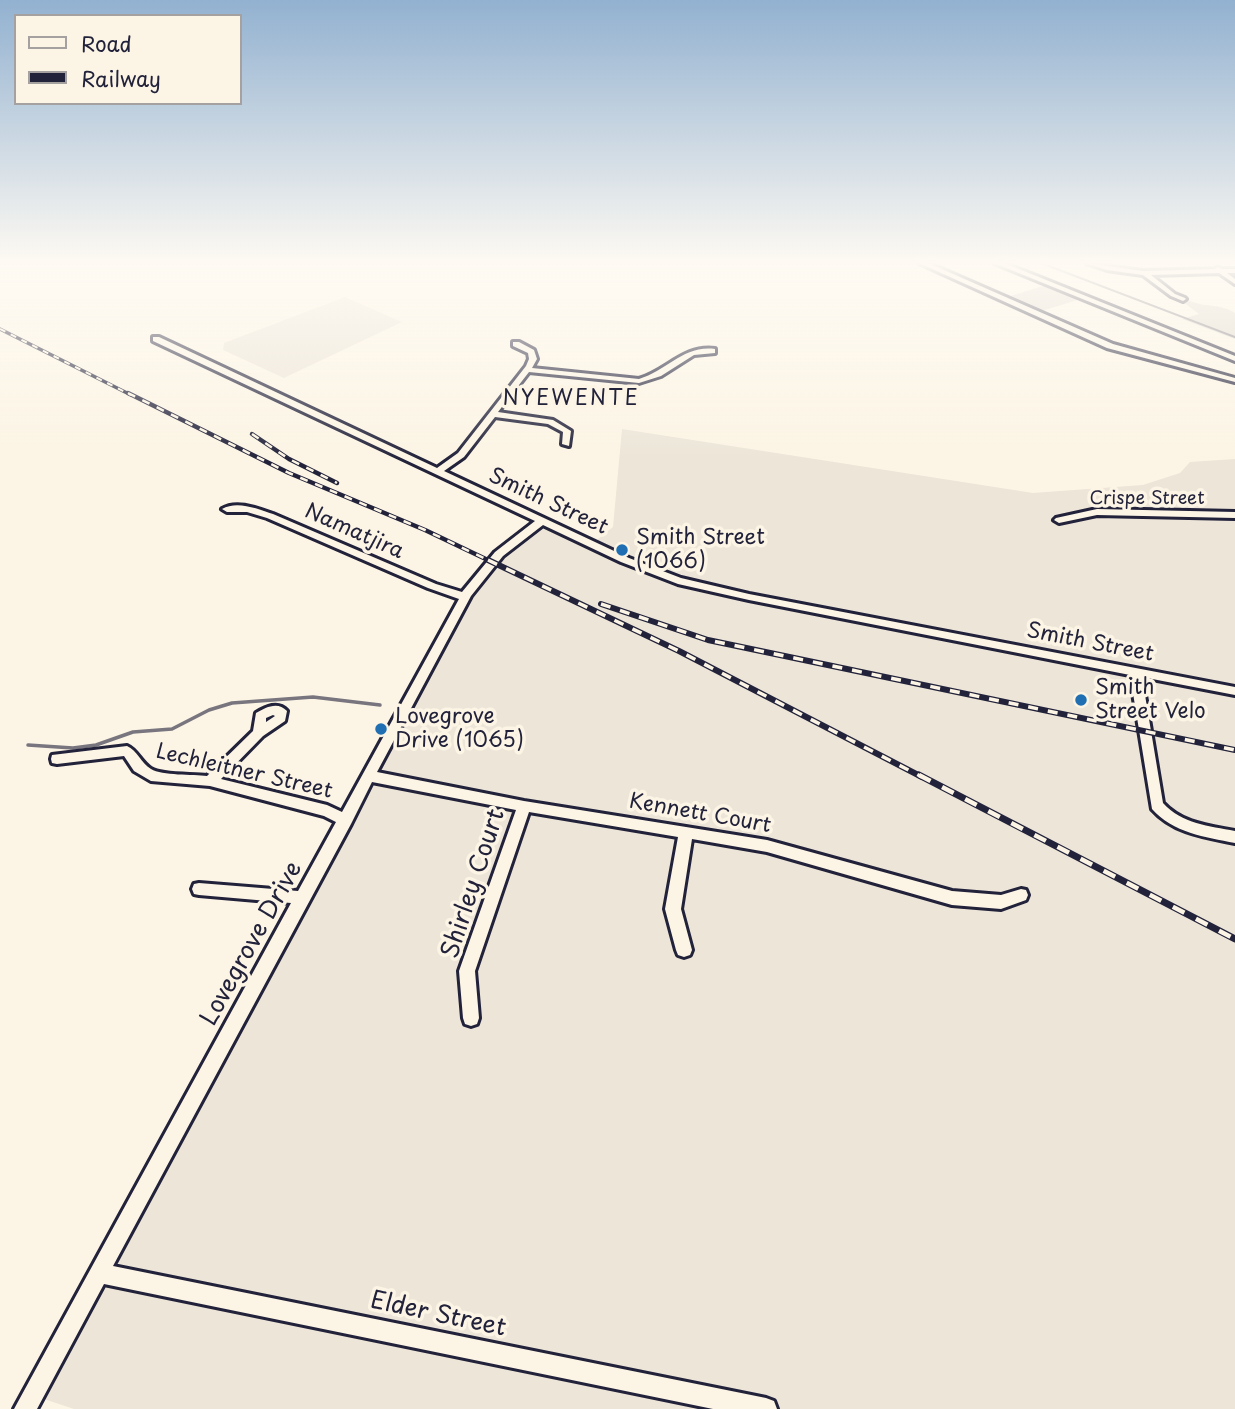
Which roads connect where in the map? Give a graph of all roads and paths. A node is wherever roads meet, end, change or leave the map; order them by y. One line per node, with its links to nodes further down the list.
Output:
1 (1070, 329): 8 (street)
2 (1158, 329): 6 (street)
3 (156, 339): 12 (street, Smith Street)
4 (516, 344): 7 (street)
5 (712, 351): 7 (street)
6 (1235, 360): 8 (street)
7 (527, 370): 10 (street)
8 (1225, 378): 9 (street)
9 (1235, 380)
10 (492, 414): 11 (street); 12 (street)
11 (566, 444)
12 (438, 471): 16 (street, Smith Street)
13 (227, 509): 17 (street, Namatjira)
14 (1235, 515): 15 (street, Crispe Street)
15 (1059, 520)
16 (542, 521): 17 (street, Lovegrove Drive); 18 (street, Smith Street)
17 (465, 597): 22 (street, Lovegrove Drive)
18 (1135, 672): 19 (street, Smith Street); 27 (street)
19 (1235, 691)
20 (259, 733): 23 (street)
21 (57, 759): 23 (street, Lechleitner Street)
22 (369, 776): 24 (street, Kennett Court); 25 (street, Lovegrove Drive)
23 (210, 781): 25 (street, Lechleitner Street)
24 (524, 806): 26 (street, Kennett Court); 32 (street, Shirley Court)
25 (346, 820): 30 (street, Lovegrove Drive)
26 (686, 833): 29 (street, Kennett Court); 31 (street)
27 (1235, 837)
28 (199, 889): 30 (street)
29 (1021, 895)
30 (303, 898): 33 (street, Lovegrove Drive)
31 (684, 950)
32 (471, 1018)
33 (99, 1273): 34 (street, Lovegrove Drive); 35 (street, Elder Street)
34 (25, 1409)
35 (766, 1409)

